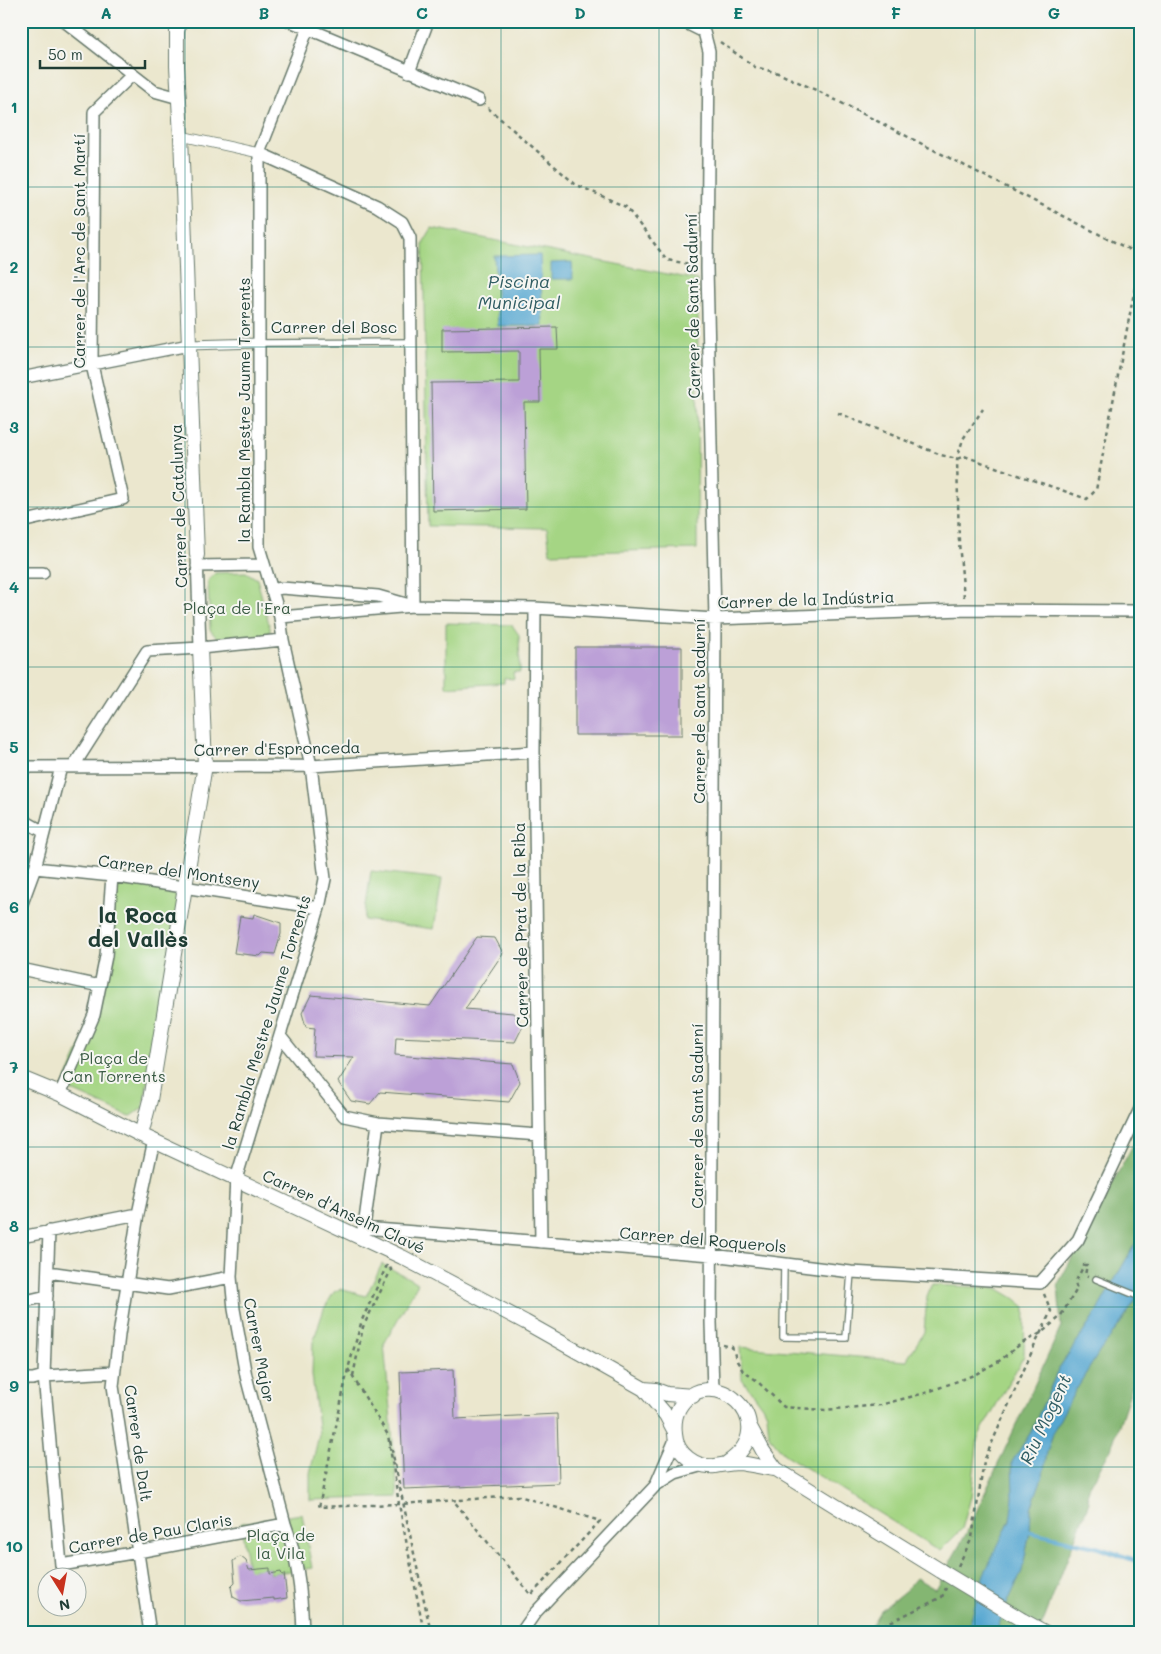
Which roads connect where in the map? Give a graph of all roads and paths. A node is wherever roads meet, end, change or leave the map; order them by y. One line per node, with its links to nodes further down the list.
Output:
1 (64, 21): 9 (street)
2 (179, 21): 10 (street, Carrer de Catalunya)
3 (290, 21): 6 (street)
4 (428, 21): 8 (street)
5 (682, 21): 7 (street)
6 (310, 25): 8 (street); 13 (street, la Rambla Mestre Jaume Torrents)
7 (704, 32): 14 (path); 15 (street, Carrer de Sant Sadurní)
8 (409, 72): 11 (street)
9 (132, 75): 10 (street); 20 (street, Carrer de l'Arc de Sant Martí)
10 (179, 98): 12 (street, Carrer de Catalunya)
11 (479, 100): 15 (path)
12 (181, 136): 13 (street); 19 (street, Carrer de Catalunya)
13 (259, 153): 17 (street); 18 (street, la Rambla Mestre Jaume Torrents)
14 (1140, 255)
15 (707, 268): 36 (street, Carrer de Sant Sadurní)
16 (1140, 268): 24 (path)
17 (410, 342): 18 (lane, Carrer del Bosc); 31 (street)
18 (259, 343): 19 (street, Carrer del Bosc); 27 (street, la Rambla Mestre Jaume Torrents)
19 (190, 345): 20 (street, Carrer del Bosc); 26 (street, Carrer de Catalunya)
20 (92, 365): 21 (street, Carrer del Bosc); 25 (street, Carrer de l'Arc de Sant Martí)
21 (21, 378)
22 (983, 409): 24 (path)
23 (838, 413): 24 (path)
24 (957, 459): 33 (path)
25 (21, 522)
26 (197, 560): 27 (street); 38 (street, Carrer de Catalunya)
27 (264, 565): 30 (street, la Rambla Mestre Jaume Torrents)
28 (21, 573): 29 (street)
29 (43, 574)
30 (271, 590): 31 (street, Carrer de la Indústria); 35 (street, la Rambla Mestre Jaume Torrents)
31 (413, 606): 32 (street, Carrer de la Indústria); 35 (street, Carrer de la Indústria)
32 (535, 608): 36 (street, Carrer de la Indústria); 39 (street, Carrer de Prat de la Riba)
33 (964, 610): 34 (street, Carrer de la Indústria); 36 (street, Carrer de la Indústria)
34 (1140, 611)
35 (280, 617): 37 (street, la Rambla Mestre Jaume Torrents)
36 (715, 619): 68 (street, Carrer de Sant Sadurní)
37 (283, 640): 38 (street); 41 (street, la Rambla Mestre Jaume Torrents)
38 (200, 648): 40 (street, Carrer de Catalunya); 43 (street)
39 (534, 752): 41 (street, Carrer d'Espronceda); 60 (street, Carrer de Prat de la Riba)
40 (205, 765): 41 (street, Carrer d'Espronceda); 43 (street, Carrer d'Espronceda); 49 (street, Carrer de Catalunya)
41 (310, 766): 51 (street, la Rambla Mestre Jaume Torrents)
42 (21, 767): 44 (street, Carrer d'Espronceda)
43 (73, 767): 44 (street, Carrer d'Espronceda)
44 (60, 768): 46 (street)
45 (21, 818): 46 (street)
46 (44, 832): 47 (street)
47 (35, 868): 48 (street, Carrer del Montseny); 50 (street)
48 (112, 876): 49 (street, Carrer del Montseny); 53 (street)
49 (185, 888): 51 (street, Carrer del Montseny); 59 (street, Carrer de Catalunya)
50 (21, 906)
51 (319, 908): 54 (street, la Rambla Mestre Jaume Torrents)
52 (21, 969): 53 (street)
53 (100, 986): 56 (street)
54 (280, 1036): 58 (street); 62 (street, la Rambla Mestre Jaume Torrents)
55 (21, 1078): 56 (street, Carrer d'Anselm Clavé)
56 (60, 1094): 59 (street, Carrer d'Anselm Clavé)
57 (1140, 1109): 76 (street)
58 (378, 1123): 60 (street); 65 (street)
59 (141, 1135): 61 (street, Carrer d'Anselm Clavé)
60 (539, 1135): 67 (street, Carrer de Prat de la Riba)
61 (154, 1140): 62 (street, Carrer d'Anselm Clavé); 63 (street, Carrer de Dalt)
62 (236, 1179): 65 (street, Carrer d'Anselm Clavé); 74 (street, Carrer Major)
63 (138, 1214): 64 (street); 77 (street, Carrer de Dalt)
64 (48, 1232): 66 (street); 72 (street)
65 (363, 1234): 67 (street, Carrer del Roquerols); 87 (street, Carrer d'Anselm Clavé)
66 (21, 1237)
67 (541, 1242): 68 (street, Carrer del Roquerols)
68 (712, 1255): 70 (street, Carrer del Roquerols); 82 (street, Carrer de Sant Sadurní)
69 (382, 1260): 83 (path)
70 (784, 1263): 73 (street, Carrer del Roquerols); 73 (lane)
71 (391, 1270): 97 (path)
72 (48, 1272): 77 (street); 78 (street)
73 (851, 1272): 76 (street, Carrer del Roquerols)
74 (231, 1277): 77 (street); 99 (street, Carrer Major)
75 (1096, 1279): 79 (lane); 81 (path)
76 (1040, 1283): 81 (path)
77 (127, 1284): 84 (street, Carrer de Dalt)
78 (47, 1296): 80 (street); 85 (street)
79 (1140, 1297)
80 (21, 1302)
81 (1040, 1333): 82 (path); 101 (path)
82 (712, 1345): 88 (street, Carrer de Sant Sadurní)
83 (348, 1369): 98 (path); 98 (path)
84 (114, 1372): 85 (street); 100 (street, Carrer de Dalt)
85 (44, 1376): 86 (street); 100 (street, Carrer de Pau Claris)
86 (21, 1379)
87 (644, 1389): 89 (street); 91 (street)
88 (713, 1391): 89 (street); 90 (street)
89 (692, 1396): 91 (street)
90 (749, 1424): 92 (street); 94 (street)
91 (675, 1435): 93 (street); 95 (street)
92 (727, 1463): 93 (street); 94 (street)
93 (703, 1465): 95 (street)
94 (776, 1469): 101 (street)
95 (656, 1485): 106 (street)
96 (453, 1500): 96 (path); 97 (path)
97 (404, 1503): 98 (path); 105 (path)
98 (399, 1504): 104 (path)
99 (285, 1524): 100 (street, Carrer de Pau Claris); 103 (street)
100 (138, 1552): 102 (street, Carrer de Dalt)
101 (949, 1574): 107 (path); 108 (street, bridge)
102 (150, 1633)
103 (303, 1633)
104 (424, 1633)
105 (431, 1633)
106 (521, 1633)
107 (880, 1633)
108 (1046, 1633)

